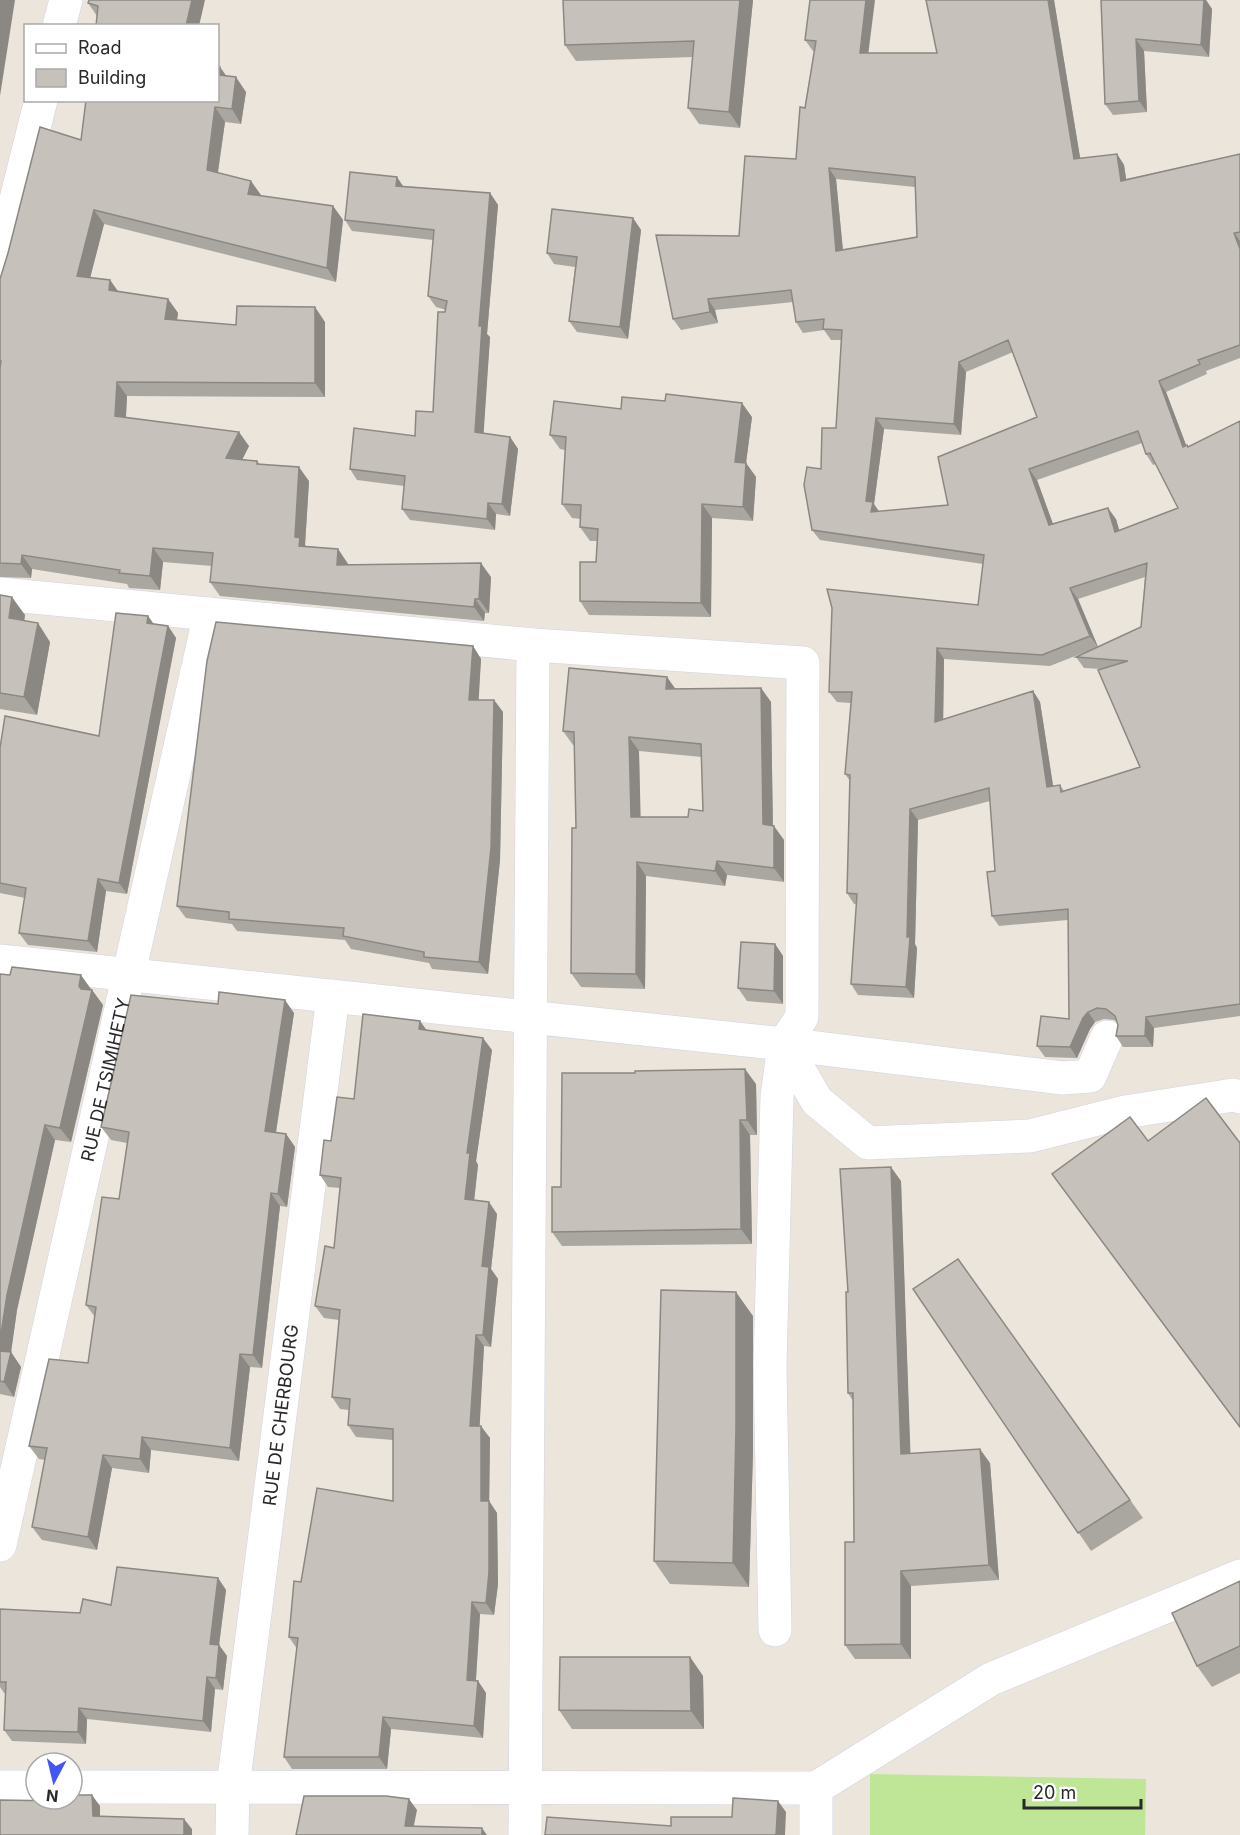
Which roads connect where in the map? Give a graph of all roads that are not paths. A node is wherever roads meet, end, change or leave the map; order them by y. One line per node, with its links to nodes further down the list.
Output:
1 (66, 0): 2 (street)
2 (60, 24)
3 (40, 102): 4 (street)
4 (0, 263)
5 (0, 594): 6 (street)
6 (210, 614): 7 (street); 9 (street, RUE DE TSIMIHETY)
7 (533, 645): 11 (street); 13 (street)
8 (0, 961): 9 (street)
9 (129, 974): 10 (street); 15 (street, RUE DE TSIMIHETY)
10 (333, 996): 11 (street); 21 (street, RUE DE CHERBOURG)
11 (531, 1016): 13 (street); 22 (street)
12 (1107, 1038): 13 (street)
13 (784, 1044): 14 (street); 17 (street)
14 (1240, 1097)
15 (0, 1545)
16 (1240, 1576): 23 (street)
17 (775, 1630)
18 (0, 1786): 19 (street)
19 (24, 1786)
20 (84, 1786): 21 (street)
21 (232, 1786): 22 (street); 24 (street, RUE DE CHERBOURG)
22 (526, 1788): 23 (street); 25 (street)
23 (816, 1788): 26 (street)
24 (232, 1835)
25 (525, 1835)
26 (816, 1835)

